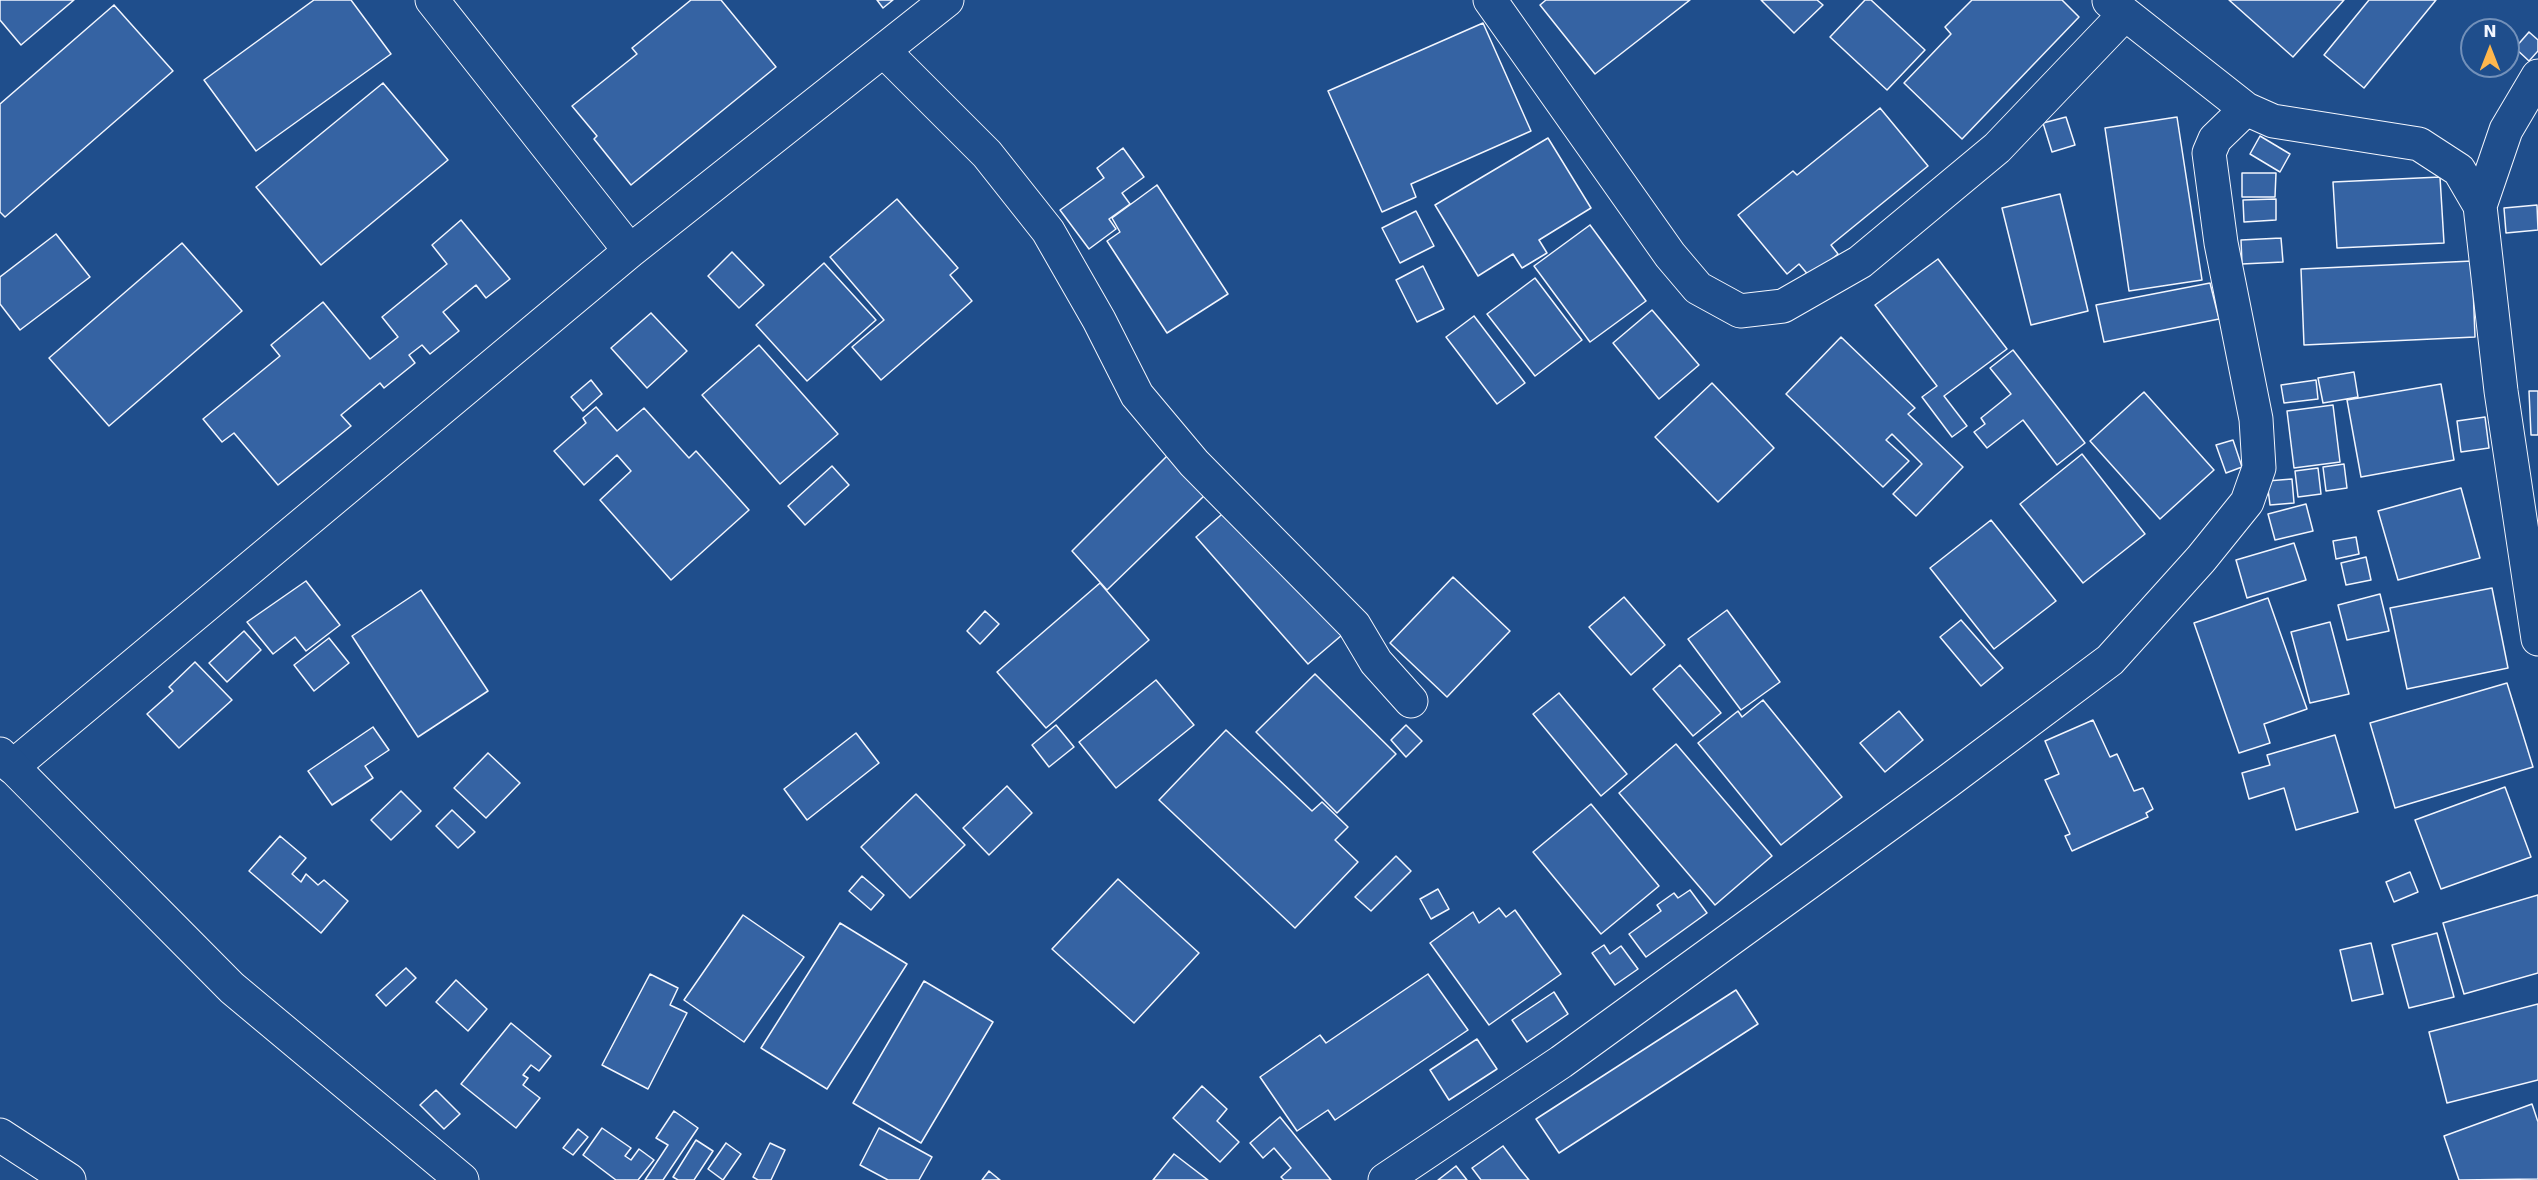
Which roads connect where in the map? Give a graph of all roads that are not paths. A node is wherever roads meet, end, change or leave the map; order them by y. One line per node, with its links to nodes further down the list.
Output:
1 (432, 0): 9 (street)
2 (947, 0): 5 (street)
3 (1490, 0): 4 (street)
4 (2116, 8): 7 (street)
5 (884, 51): 9 (street); 11 (street)
6 (2538, 76): 8 (street)
7 (2246, 109): 8 (street); 16 (street)
8 (2480, 206): 10 (street)
9 (630, 251): 12 (street)
10 (2538, 639)
11 (1411, 701)
12 (6, 760): 15 (street)
13 (0, 1135): 14 (street)
14 (69, 1180)
15 (462, 1180)
16 (1385, 1180)

